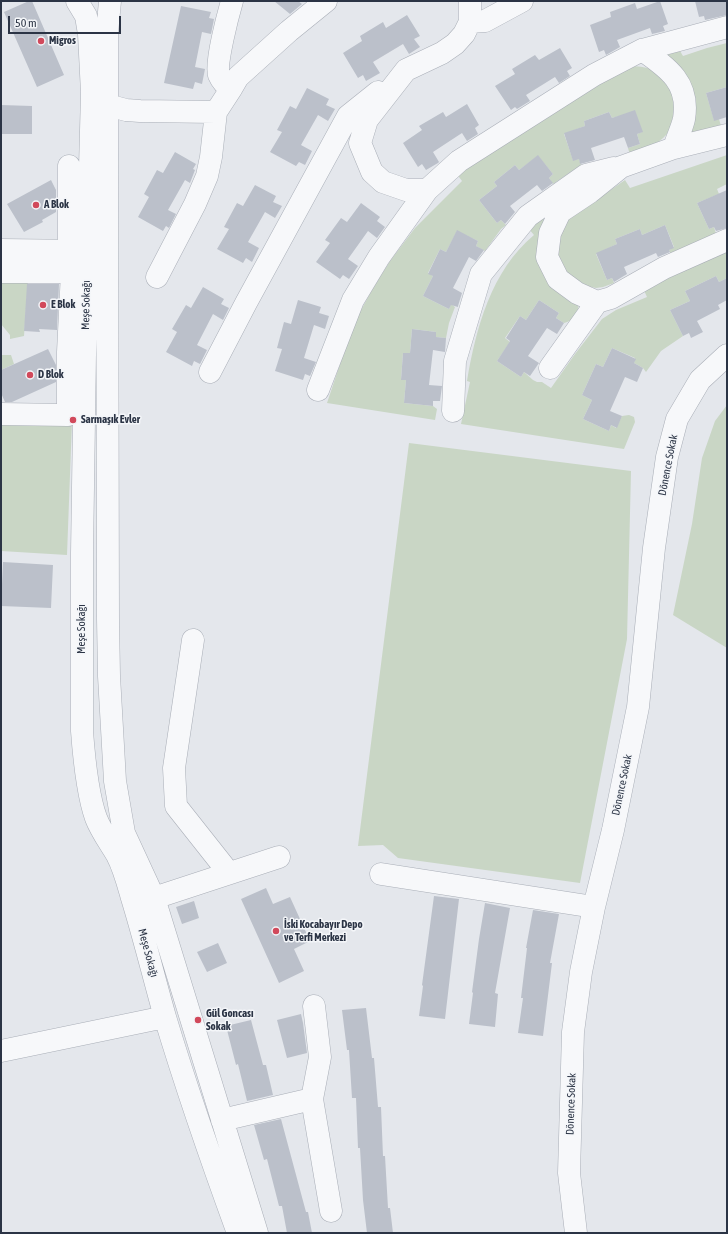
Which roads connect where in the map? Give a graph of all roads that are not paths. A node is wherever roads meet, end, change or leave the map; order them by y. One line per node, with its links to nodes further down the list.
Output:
1 (77, 1): 2 (street); 21 (street, Meşe Sokağı)
2 (90, 1)
3 (110, 1): 12 (street, Meşe Sokağı)
4 (232, 1): 11 (street)
5 (326, 1): 11 (street)
6 (522, 1): 7 (street)
7 (470, 12): 10 (street)
8 (727, 27): 9 (street)
9 (642, 50): 15 (street); 18 (street)
10 (406, 70): 18 (street); 28 (street)
11 (231, 89): 13 (street)
12 (107, 105): 13 (street); 36 (street, Meşe Sokağı)
13 (216, 112): 23 (street)
14 (727, 135): 15 (street)
15 (674, 148): 17 (street)
16 (69, 166): 21 (street)
17 (621, 167): 24 (street); 30 (street)
18 (427, 190): 29 (street)
19 (727, 240): 24 (street)
20 (1, 250): 21 (street)
21 (78, 251): 25 (street, Meşe Sokağı)
22 (1, 272): 25 (street)
23 (157, 277)
24 (597, 302): 27 (street)
25 (77, 353): 31 (street); 39 (street, Meşe Sokağı)
26 (727, 355): 37 (street, Dönence Sokak)
27 (550, 368)
28 (210, 372)
29 (318, 390)
30 (453, 411)
31 (1, 414)
32 (193, 640): 34 (street)
33 (278, 857): 34 (street)
34 (229, 873): 36 (street)
35 (381, 874): 37 (street)
36 (154, 898): 42 (street, Meşe Sokağı)
37 (594, 907): 46 (street, Dönence Sokak)
38 (314, 1006): 41 (street)
39 (165, 1017): 40 (street); 44 (street, Meşe Sokağı)
40 (1, 1051)
41 (312, 1099): 42 (street); 43 (street)
42 (222, 1120): 45 (street, Meşe Sokağı)
43 (331, 1211)
44 (238, 1233)
45 (257, 1233)
46 (576, 1233)

